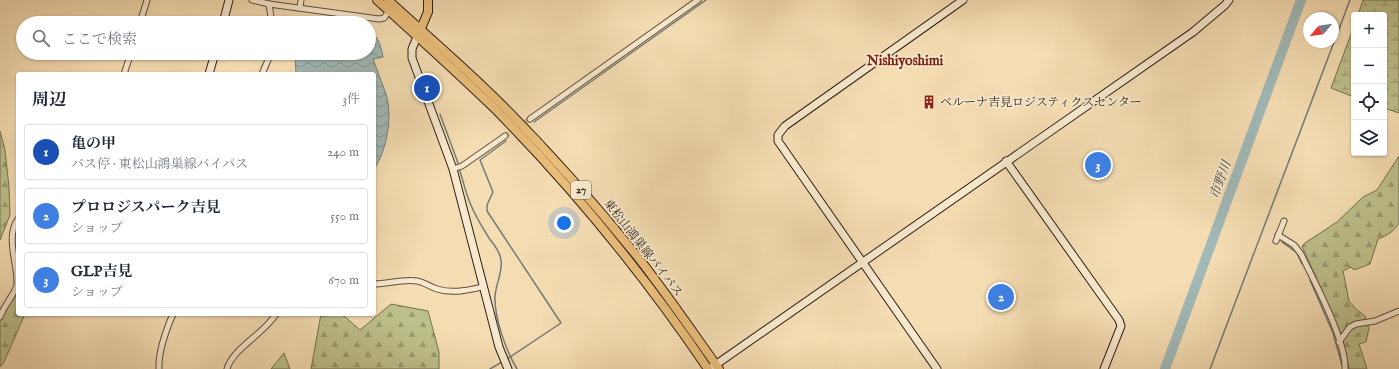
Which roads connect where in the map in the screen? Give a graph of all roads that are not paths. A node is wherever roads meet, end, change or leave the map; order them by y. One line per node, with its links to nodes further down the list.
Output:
1 (147, 0): 14 (street)
2 (229, 0): 15 (street)
3 (252, 0): 11 (street)
4 (301, 0): 12 (street)
5 (378, 0): 13 (main road, 27)
6 (388, 0): 19 (main road, 27)
7 (428, 0): 19 (main road)
8 (698, 0): 26 (street)
9 (963, 0): 34 (street)
10 (1229, 0): 28 (street)
11 (270, 4): 12 (street); 16 (street)
12 (300, 8): 17 (street)
13 (389, 11): 18 (street); 19 (main road, 27)
14 (142, 16)
15 (225, 16)
16 (271, 16)
17 (357, 16)
18 (376, 19)
19 (419, 33): 29 (street); 45 (main road, 東松山鴻巣線バイパス / 27)
20 (129, 60): 23 (street)
21 (213, 60): 24 (street)
22 (268, 60): 25 (street)
23 (125, 72)
24 (210, 72)
25 (263, 72)
26 (530, 119)
27 (505, 136): 29 (street)
28 (1006, 161): 34 (street); 49 (street)
29 (453, 169): 38 (street)
30 (1284, 221): 32 (street)
31 (16, 222): 35 (street)
32 (1278, 235): 33 (street); 43 (street)
33 (1276, 241)
34 (861, 262): 45 (street); 48 (street)
35 (16, 276)
36 (376, 284): 38 (street)
37 (16, 287): 40 (street)
38 (483, 287): 44 (street)
39 (1399, 311): 43 (street)
40 (1, 313)
41 (172, 316): 46 (street)
42 (275, 316): 47 (street)
43 (1339, 342): 50 (street)
44 (507, 368)
45 (713, 368)
46 (159, 369)
47 (227, 369)
48 (937, 369)
49 (1104, 369)
50 (1345, 369)

